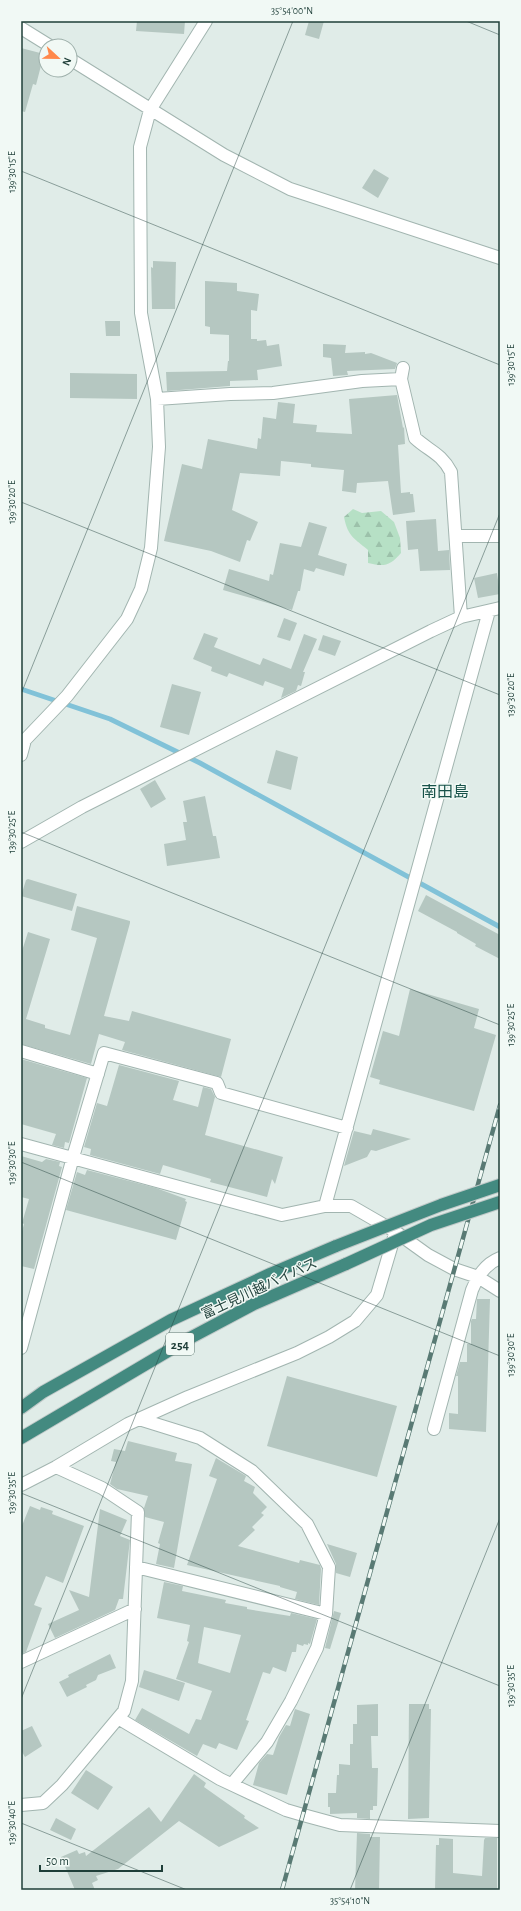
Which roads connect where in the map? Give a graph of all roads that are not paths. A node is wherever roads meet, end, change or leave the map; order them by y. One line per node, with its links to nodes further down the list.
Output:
1 (206, 21): 5 (street)
2 (21, 28): 3 (street)
3 (38, 39)
4 (78, 64): 5 (street)
5 (150, 110): 6 (street); 7 (street)
6 (500, 258)
7 (157, 399): 8 (street); 12 (street)
8 (456, 536): 9 (street); 11 (street)
9 (500, 536)
10 (494, 609): 11 (street); 16 (street)
11 (461, 617): 13 (street)
12 (21, 755)
13 (21, 842)
14 (21, 1051): 15 (street)
15 (98, 1074): 16 (street); 18 (street)
16 (347, 1128): 21 (street)
17 (21, 1144): 18 (street)
18 (73, 1157): 21 (street); 26 (street)
19 (500, 1185): 27 (highway, 富士見川越バイパス / 254, bridge)
20 (500, 1202): 30 (highway, 富士見川越バイパス / 254, bridge)
21 (325, 1206): 22 (street)
22 (396, 1232): 24 (street); 28 (street)
23 (500, 1258): 24 (street)
24 (478, 1277): 25 (street); 29 (street)
25 (500, 1291)
26 (21, 1348)
27 (21, 1408)
28 (139, 1419): 31 (street); 35 (street)
29 (434, 1429)
30 (21, 1438)
31 (56, 1467): 32 (street); 33 (street)
32 (21, 1485)
33 (136, 1568): 34 (street); 35 (street)
34 (135, 1609): 36 (street); 37 (street)
35 (326, 1614): 38 (street)
36 (21, 1662)
37 (118, 1718): 38 (street); 39 (street)
38 (232, 1784): 40 (street)
39 (21, 1805)
40 (500, 1831)

